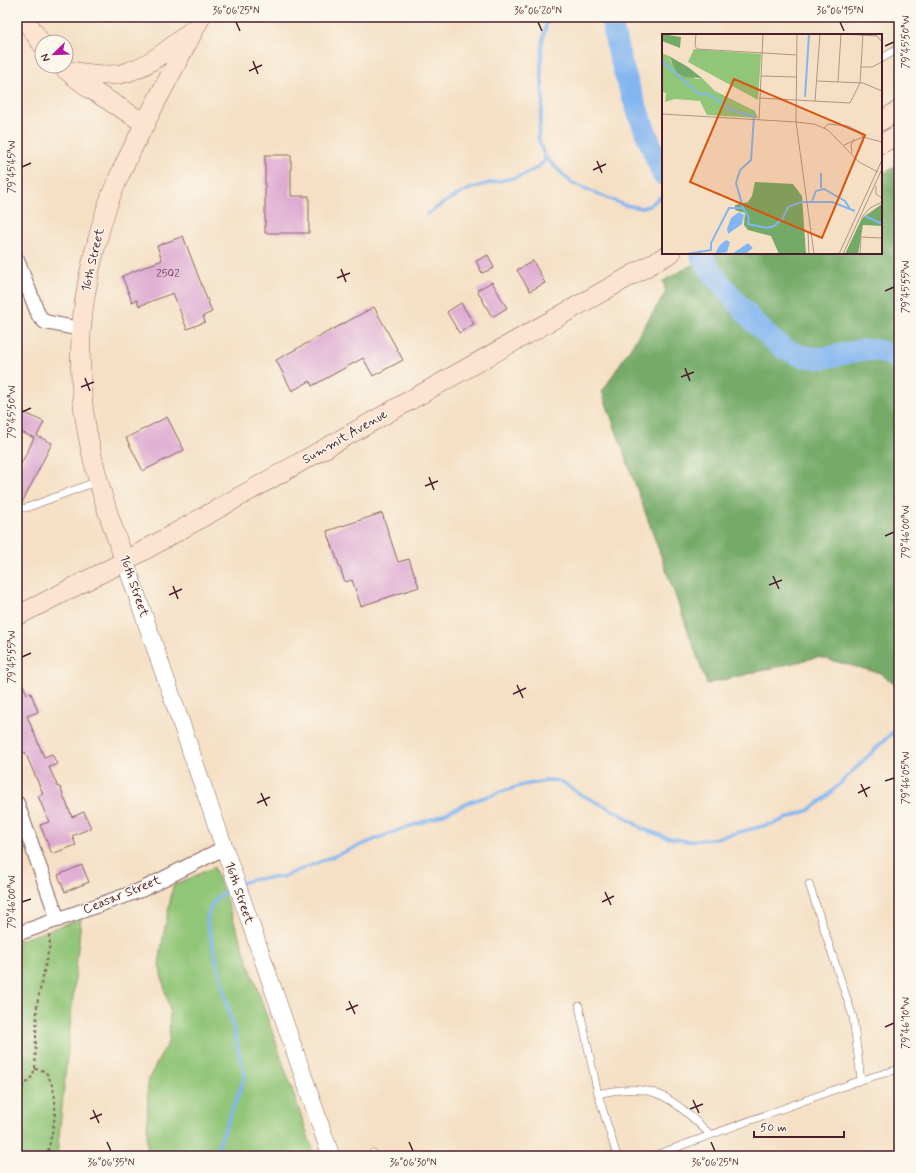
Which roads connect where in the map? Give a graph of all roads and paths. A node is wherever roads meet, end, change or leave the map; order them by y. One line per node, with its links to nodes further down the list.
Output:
1 (23, 17): 3 (main road)
2 (199, 23): 6 (main road); 10 (main road, 16th Street)
3 (35, 34)
4 (899, 48): 5 (lane)
5 (882, 58)
6 (74, 70)
7 (71, 74): 10 (main road)
8 (899, 110): 9 (main road)
9 (882, 120)
10 (146, 124): 15 (main road, 16th Street)
11 (899, 134): 12 (main road)
12 (882, 143)
13 (669, 254): 18 (main road, Summit Avenue)
14 (17, 260): 15 (street)
15 (80, 329): 16 (main road, 16th Street)
16 (98, 481): 17 (lane); 18 (main road, 16th Street)
17 (17, 508)
18 (125, 561): 19 (main road, Summit Avenue); 21 (street, 16th Street)
19 (17, 616)
20 (17, 803): 23 (street)
21 (224, 848): 23 (street, Ceasar Street); 34 (street, 16th Street)
22 (809, 884): 29 (lane)
23 (58, 920): 25 (street, Ceasar Street)
24 (49, 933): 27 (path)
25 (17, 934)
26 (579, 1006): 31 (lane)
27 (35, 1069): 30 (path); 33 (path)
28 (899, 1069): 29 (lane)
29 (861, 1080): 32 (lane)
30 (17, 1092)
31 (598, 1094): 32 (lane); 35 (lane)
32 (711, 1135): 36 (lane)
33 (47, 1156)
34 (332, 1156)
35 (617, 1156)
36 (653, 1156)

